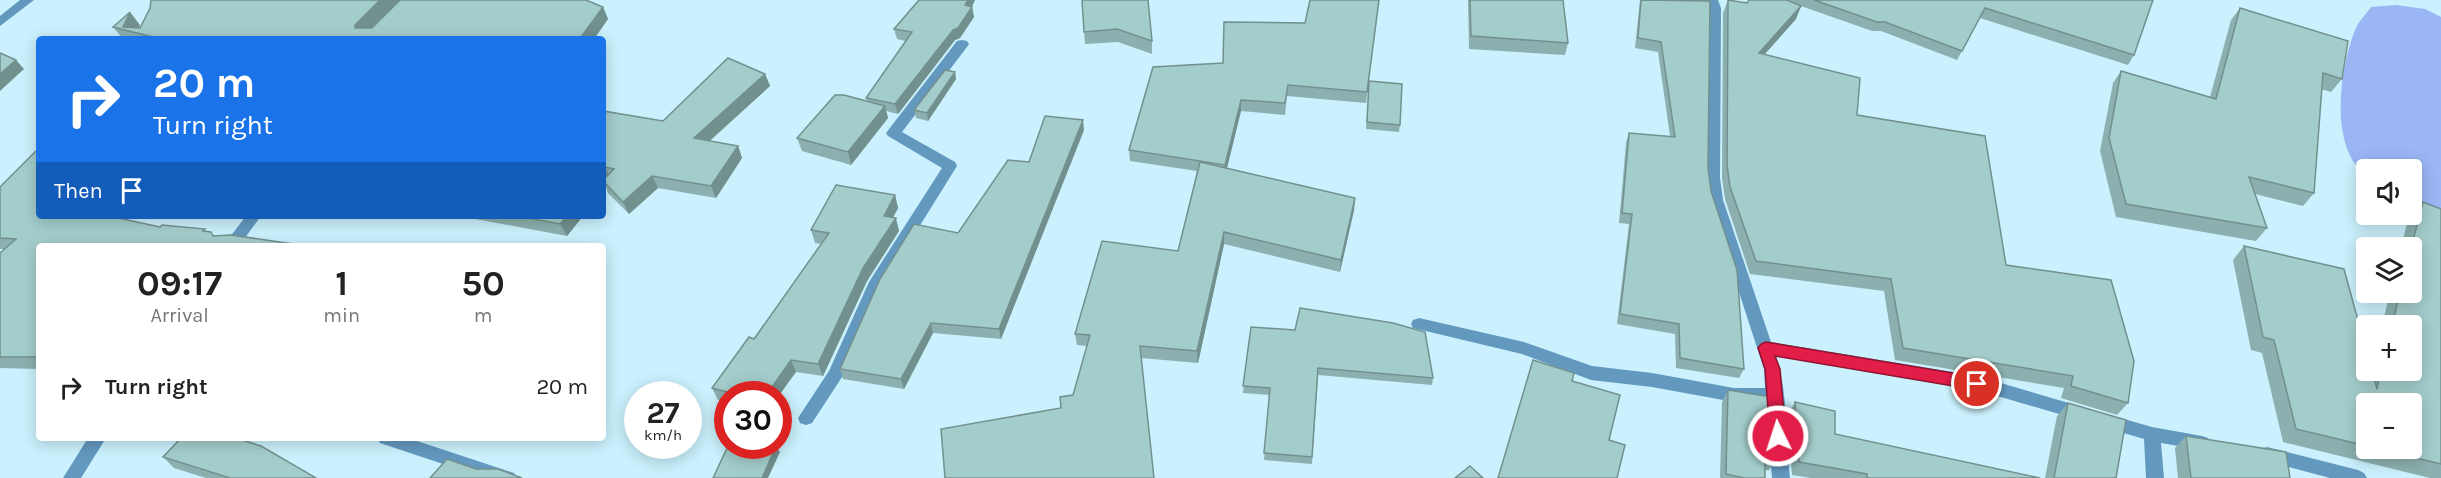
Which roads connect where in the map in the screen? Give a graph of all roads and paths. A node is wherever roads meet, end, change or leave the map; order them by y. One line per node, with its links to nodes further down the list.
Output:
1 (28, 0): 3 (street)
2 (1712, 0): 8 (street)
3 (0, 22)
4 (962, 44): 10 (street)
5 (252, 219): 6 (street)
6 (233, 243)
7 (1419, 324): 9 (street)
8 (1766, 348): 9 (street); 11 (street)
9 (1775, 395): 18 (street)
10 (806, 418)
11 (2152, 434): 14 (street); 19 (street)
12 (95, 441): 16 (street)
13 (395, 441): 17 (street)
14 (2219, 445)
15 (2252, 451): 20 (street)
16 (72, 478)
17 (507, 478)
18 (1781, 478)
19 (2156, 478)
20 (2358, 478)

